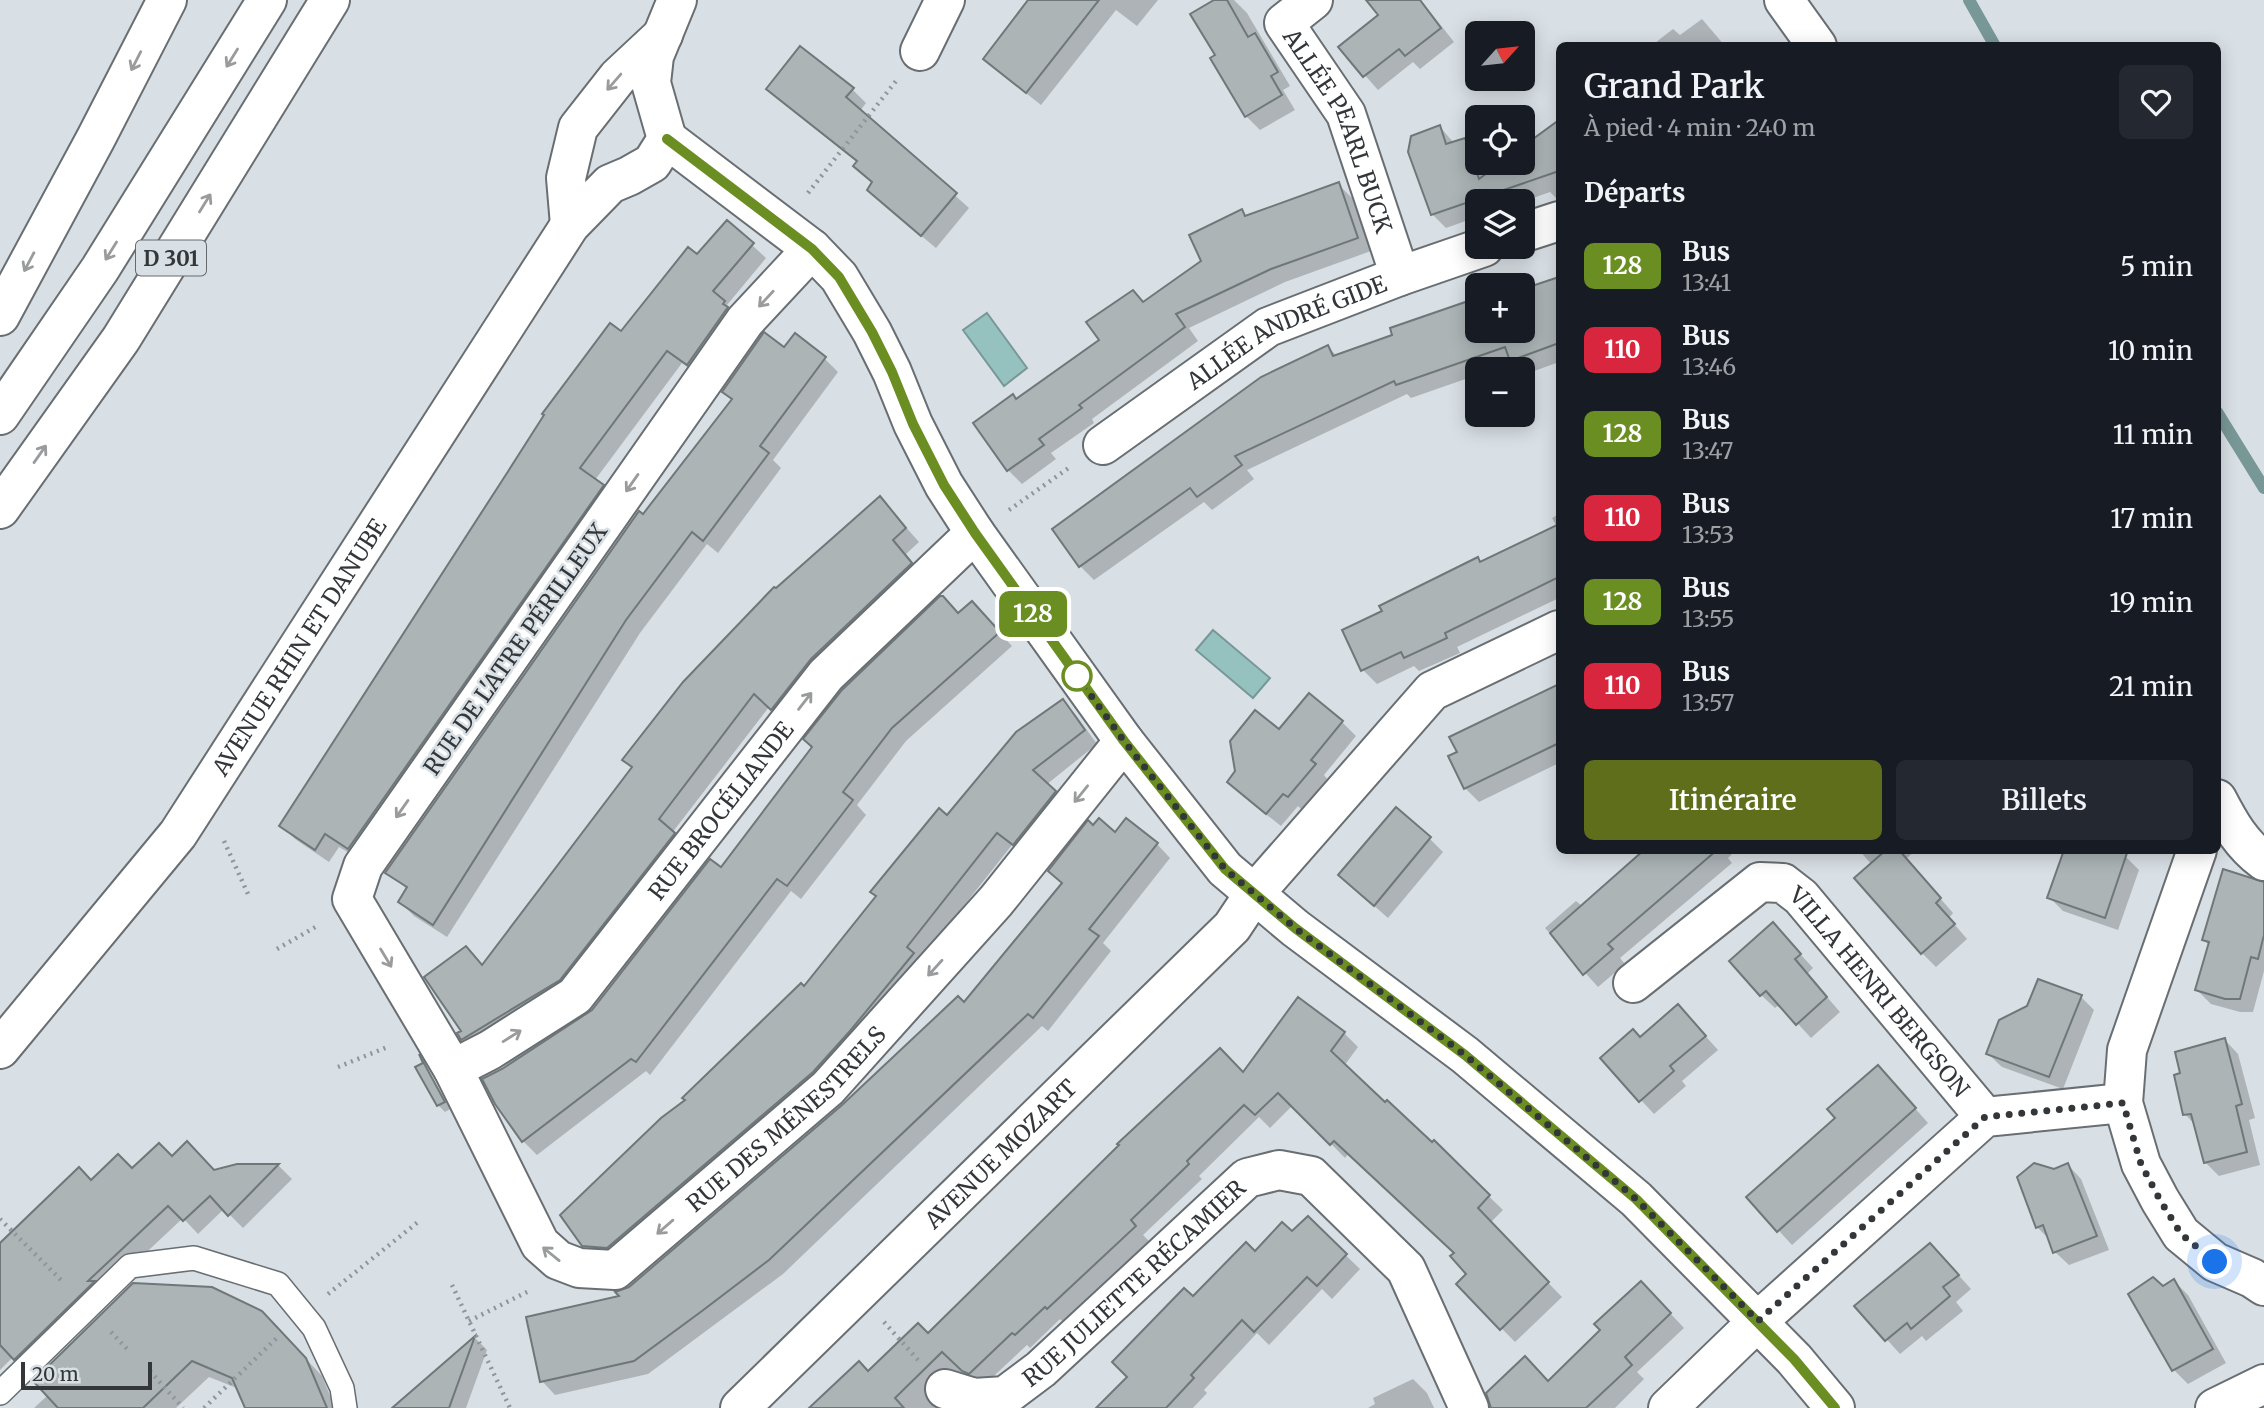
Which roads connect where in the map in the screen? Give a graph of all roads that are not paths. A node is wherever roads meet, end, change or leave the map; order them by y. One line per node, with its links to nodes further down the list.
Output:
1 (167, 0): 18 (main road, one-way to 18)
2 (267, 0): 19 (main road, D 301, one-way to 19)
3 (330, 0): 21 (main road, D 301, one-way to 3)
4 (677, 0): 8 (main road)
5 (945, 0): 10 (main road)
6 (1313, 0): 17 (main road, ALLÉE PEARL BUCK)
7 (1784, 0): 9 (main road)
8 (663, 35): 11 (main road); 13 (main road, one-way to 13)
9 (1813, 42)
10 (920, 51)
11 (667, 139): 13 (main road, AVENUE RHIN ET DANUBE); 15 (main road)
12 (1556, 222): 14 (main road)
13 (570, 225): 30 (main road, AVENUE RHIN ET DANUBE)
14 (1535, 229)
15 (812, 249): 22 (main road); 31 (main road, RUE DE L'ATRE PÉRILLEUX, one-way to 31)
16 (1465, 253): 17 (main road, ALLÉE ANDRÉ GIDE)
17 (1400, 275): 20 (main road, ALLÉE ANDRÉ GIDE)
18 (0, 316)
19 (0, 415)
20 (1103, 444)
21 (0, 509)
22 (975, 533): 24 (main road); 31 (main road, RUE BROCÉLIANDE, one-way to 22)
23 (1556, 632): 28 (main road, AVENUE MOZART)
24 (1124, 741): 28 (main road); 31 (main road, RUE DES MÉNESTRELS, one-way to 31)
25 (2221, 807): 27 (main road)
26 (2195, 854): 32 (main road)
27 (2264, 861)
28 (1254, 894): 35 (main road); 40 (main road, AVENUE MOZART)
29 (1633, 983): 33 (main road, VILLA HENRI BERGSON)
30 (0, 1049)
31 (453, 1069)
32 (2123, 1103): 33 (main road); 34 (main road)
33 (1985, 1117): 35 (main road)
34 (2264, 1286)
35 (1758, 1321): 42 (main road); 43 (main road)
36 (2264, 1384): 44 (main road)
37 (945, 1389): 41 (main road, RUE JULIETTE RÉCAMIER)
38 (0, 1393): 39 (lane)
39 (345, 1408)
40 (740, 1408)
41 (1469, 1408)
42 (1668, 1408)
43 (1835, 1408)
44 (2214, 1408)

